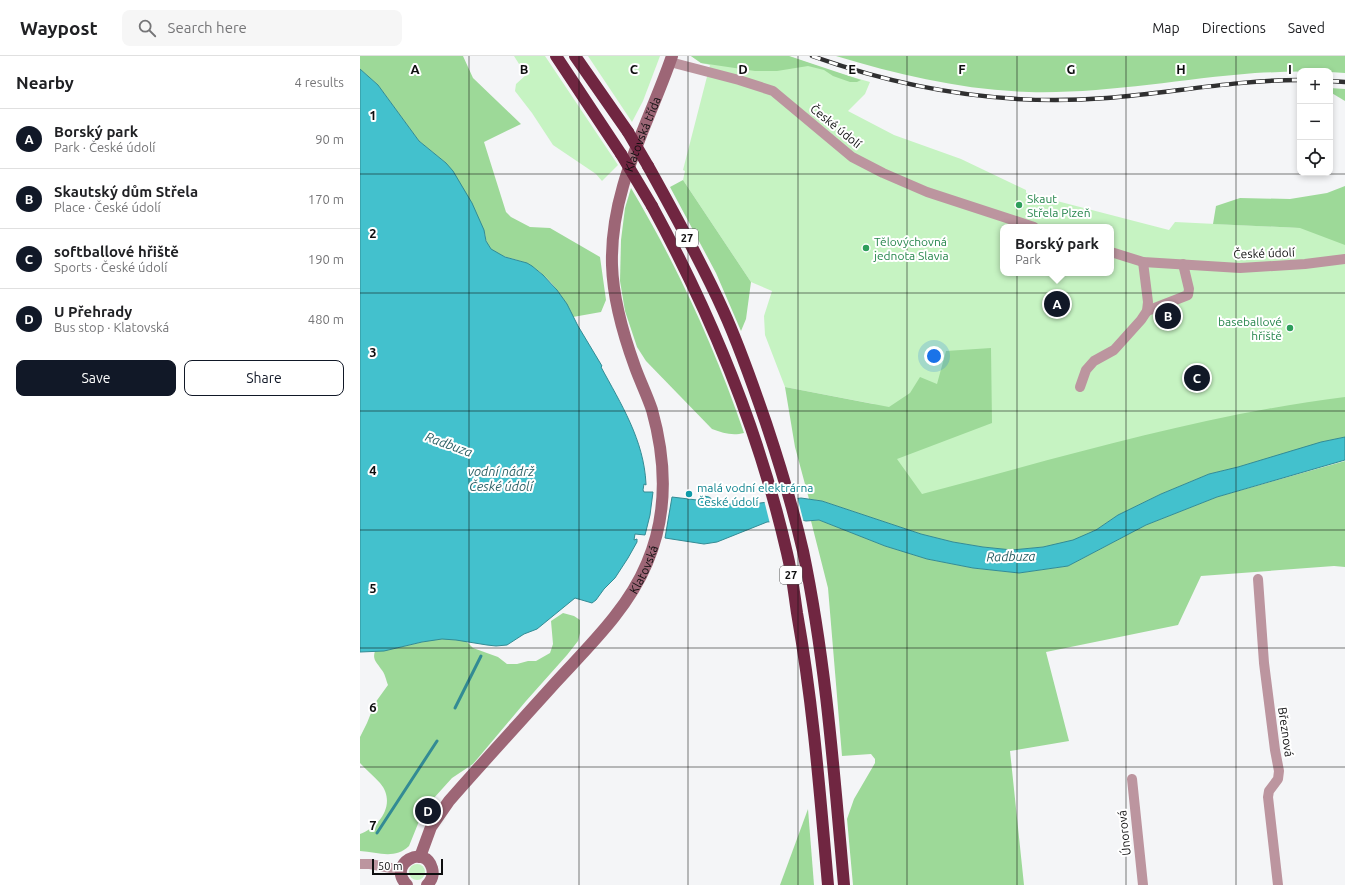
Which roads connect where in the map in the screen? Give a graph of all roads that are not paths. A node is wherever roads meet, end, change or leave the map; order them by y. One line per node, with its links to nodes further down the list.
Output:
1 (556, 56): 19 (highway, 27, bridge)
2 (575, 56): 20 (highway, 27, bridge)
3 (671, 59): 4 (main road, Klatovská třída); 5 (street, České údolí)
4 (616, 213): 14 (main road, Klatovská)
5 (1025, 224)
6 (1114, 253): 8 (street, České údolí)
7 (1345, 259): 9 (street, České údolí)
8 (1143, 262): 9 (street, České údolí); 10 (street)
9 (1183, 264): 10 (street)
10 (1147, 311): 11 (street)
11 (1080, 387)
12 (1258, 579): 22 (street, Březnová)
13 (1132, 779): 21 (street, Únorová)
14 (420, 857): 16 (main road); 18 (main road)
15 (360, 864): 16 (street)
16 (401, 870): 17 (main road)
17 (407, 885)
18 (427, 885)
19 (828, 885)
20 (844, 885)
21 (1143, 885)
22 (1278, 885)

